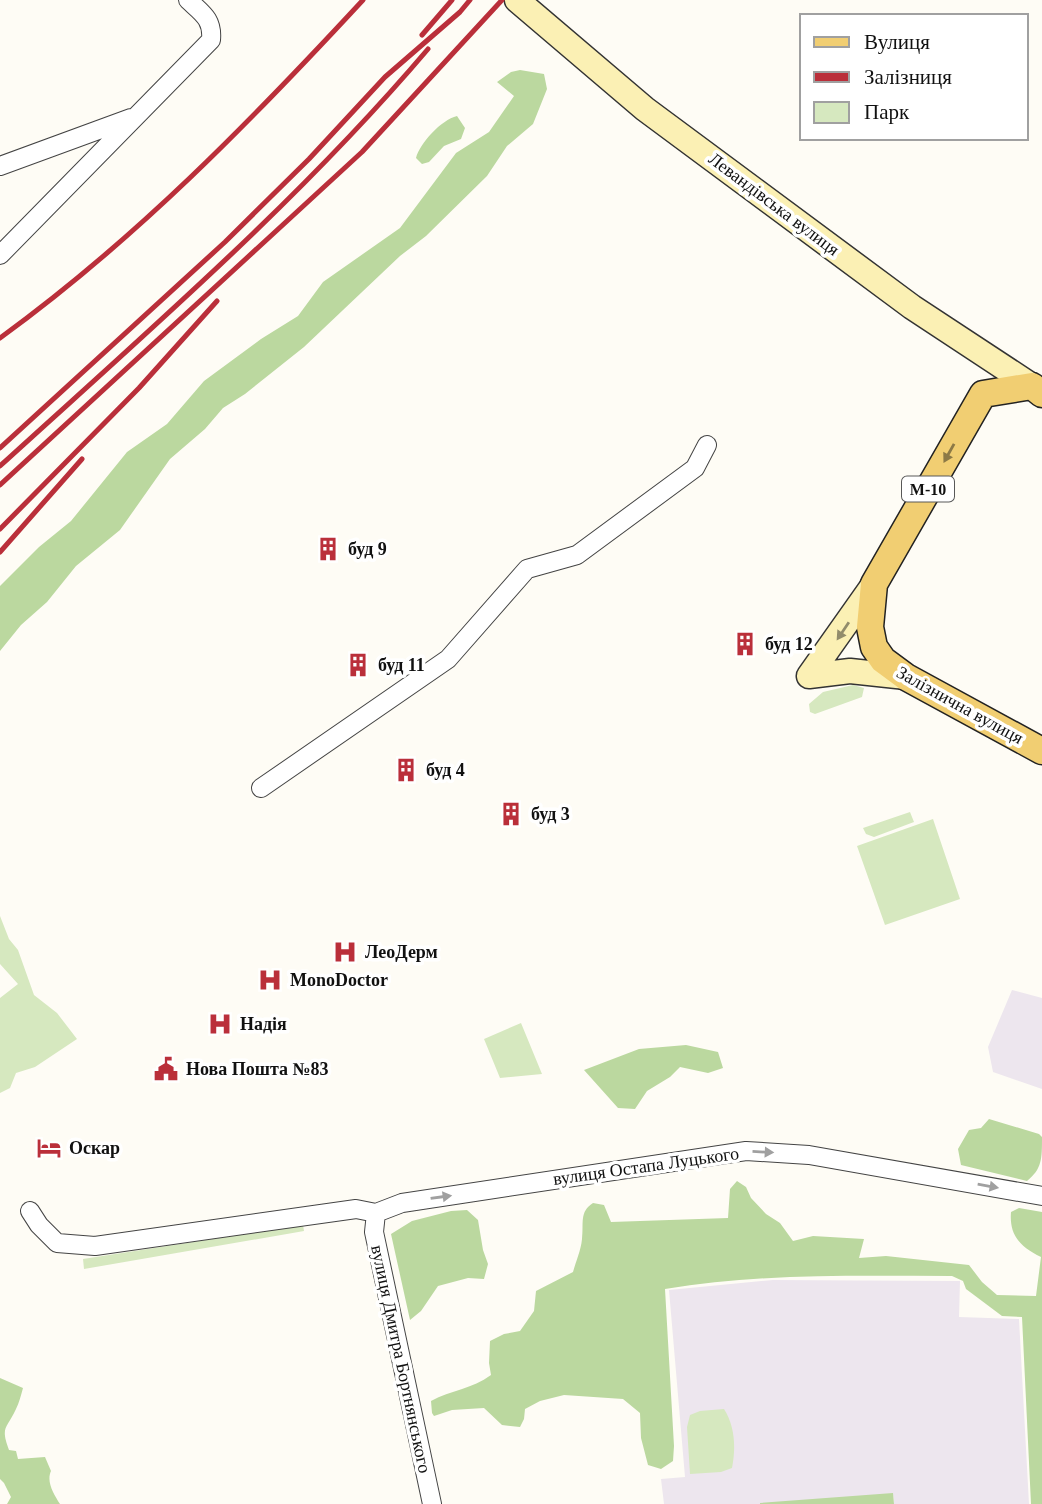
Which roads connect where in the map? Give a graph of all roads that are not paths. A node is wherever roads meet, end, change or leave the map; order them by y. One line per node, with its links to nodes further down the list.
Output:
1 (188, 0): 3 (street)
2 (517, 0): 6 (main road, Левандівська вулиця)
3 (138, 116): 4 (street); 5 (street)
4 (0, 166)
5 (0, 256)
6 (961, 341): 7 (main road, Левандівська вулиця); 8 (main road)
7 (1037, 390): 8 (main road)
8 (983, 394): 10 (main road, Залізнична вулиця / М-10, one-way to 10)
9 (707, 445): 13 (street)
10 (874, 584): 11 (main road, Залізнична вулиця / М-10); 11 (main road, one-way to 11)
11 (906, 677): 12 (main road, Залізнична вулиця / М-10)
12 (1042, 751)
13 (261, 788)
14 (1042, 1196): 16 (street, вулиця Остапа Луцького, one-way to 14)
15 (30, 1211): 16 (street)
16 (376, 1213): 17 (street, вулиця Дмитра Бортнянського)
17 (432, 1504)

